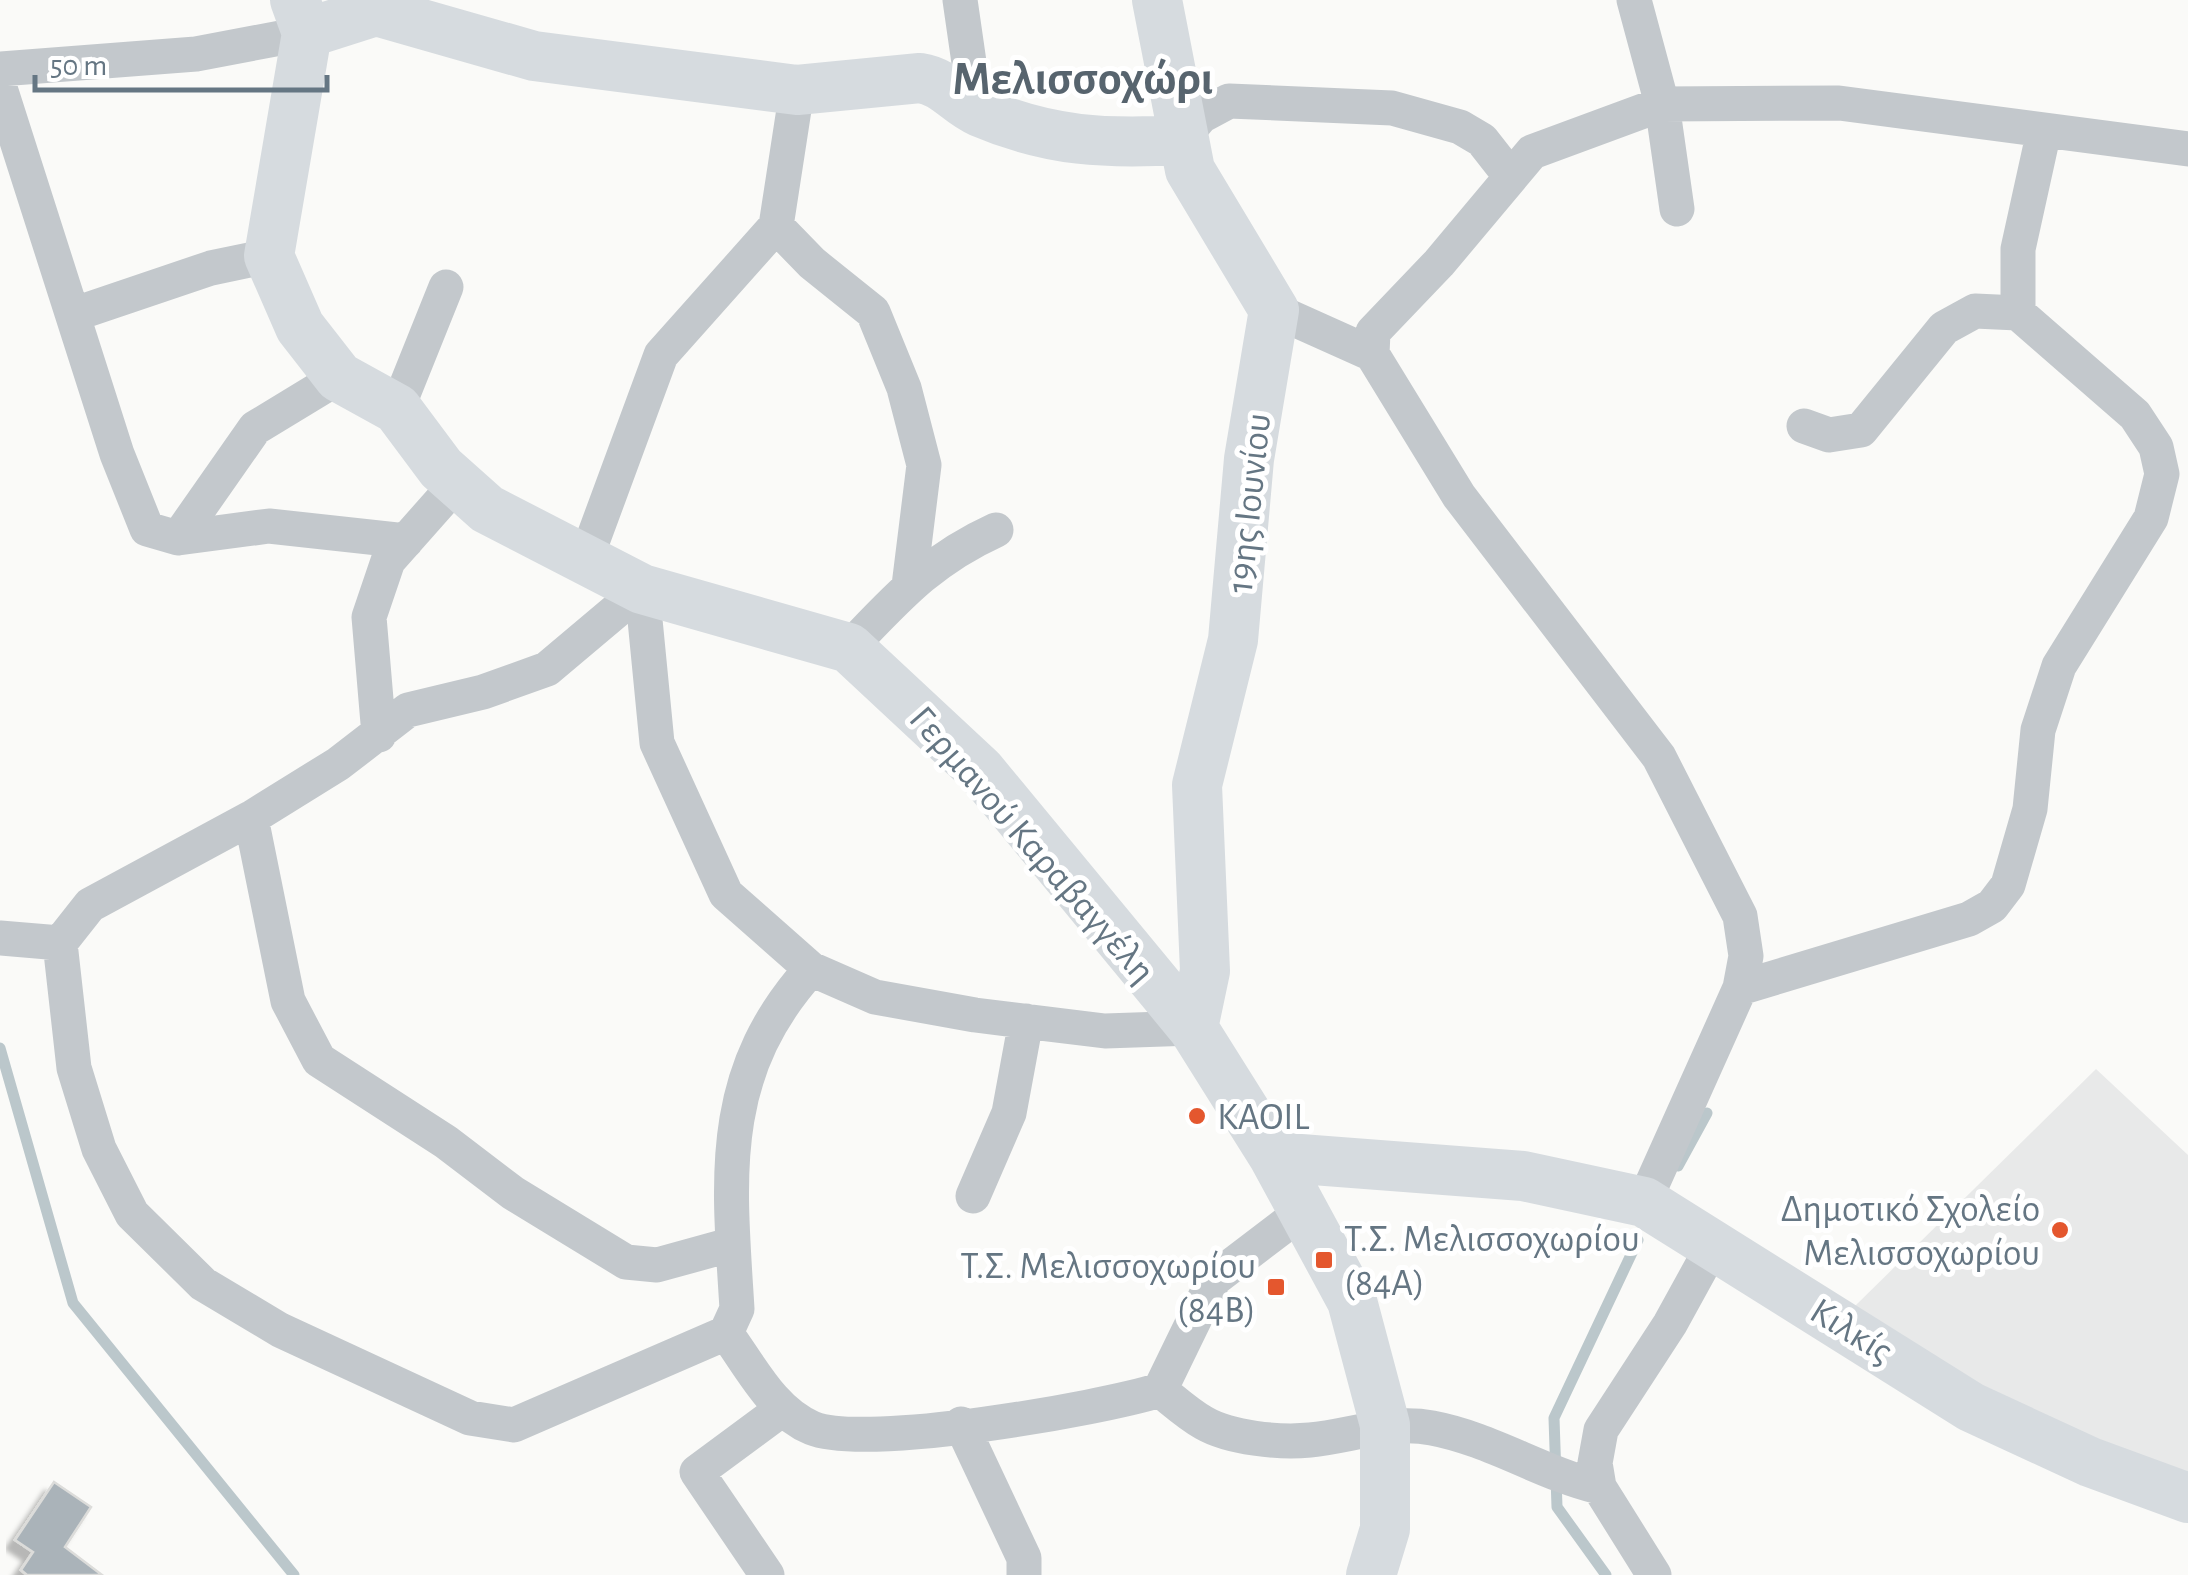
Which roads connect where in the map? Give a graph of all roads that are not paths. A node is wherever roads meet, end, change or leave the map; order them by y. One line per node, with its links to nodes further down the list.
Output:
1 (960, 0): 10 (street)
2 (1157, 0): 12 (main road)
3 (1634, 0): 9 (street)
4 (384, 5): 5 (main road); 8 (main road)
5 (301, 16): 6 (street); 17 (main road)
6 (0, 69)
7 (0, 88): 21 (street)
8 (796, 90): 10 (main road); 16 (street)
9 (1662, 104): 11 (street); 14 (street); 15 (street)
10 (976, 111): 12 (main road)
11 (2044, 130): 13 (street); 20 (street)
12 (1180, 140): 14 (street); 19 (main road)
13 (2188, 149)
14 (1511, 177): 22 (street)
15 (1677, 210)
16 (776, 226): 30 (street); 31 (street)
17 (268, 256): 21 (street); 23 (main road, Γερμανού Καραβαγγέλη)
18 (446, 287): 24 (street)
19 (1274, 310): 22 (street); 41 (main road, 19ης Ιουνίου)
20 (2018, 313): 25 (street); 39 (street)
21 (75, 314): 28 (street)
22 (1372, 354): 39 (street)
23 (339, 378): 24 (main road, Γερμανού Καραβαγγέλη); 28 (street)
24 (396, 409): 26 (main road, Γερμανού Καραβαγγέλη)
25 (1804, 426)
26 (457, 483): 29 (street); 30 (main road, Γερμανού Καραβαγγέλη)
27 (996, 530): 31 (street)
28 (178, 538): 29 (street)
29 (406, 540): 34 (street)
30 (585, 561): 32 (main road, Γερμανού Καραβαγγέλη)
31 (908, 586): 33 (street)
32 (642, 589): 33 (main road, Γερμανού Καραβαγγέλη); 34 (street); 38 (street)
33 (849, 648): 41 (main road, Γερμανού Καραβαγγέλη)
34 (378, 735): 35 (street)
35 (251, 818): 37 (street); 46 (street)
36 (4, 938): 37 (street)
37 (60, 944): 48 (street)
38 (811, 969): 40 (street); 46 (street)
39 (1740, 988): 44 (street)
40 (1026, 1021): 41 (street); 43 (street)
41 (1192, 1028): 42 (main road, Γερμανού Καραβαγγέλη)
42 (1274, 1158): 44 (main road, Κιλκίς); 45 (main road, Γερμανού Καραβαγγέλη)
43 (973, 1196)
44 (1644, 1202): 47 (main road, Κιλκίς)
45 (1302, 1212): 49 (street); 52 (main road, Γερμανού Καραβαγγέλη)
46 (733, 1244): 48 (street)
47 (1714, 1244): 53 (street); 54 (main road, Κιλκίς)
48 (726, 1333): 50 (street)
49 (1160, 1390): 51 (street); 52 (street)
50 (781, 1410): 51 (street); 55 (street)
51 (961, 1424): 56 (street)
52 (1385, 1426): 53 (street); 57 (main road, Γερμανού Καραβαγγέλη)
53 (1574, 1480): 58 (street)
54 (2188, 1498)
55 (766, 1575)
56 (1024, 1575)
57 (1371, 1575)
58 (1654, 1575)

